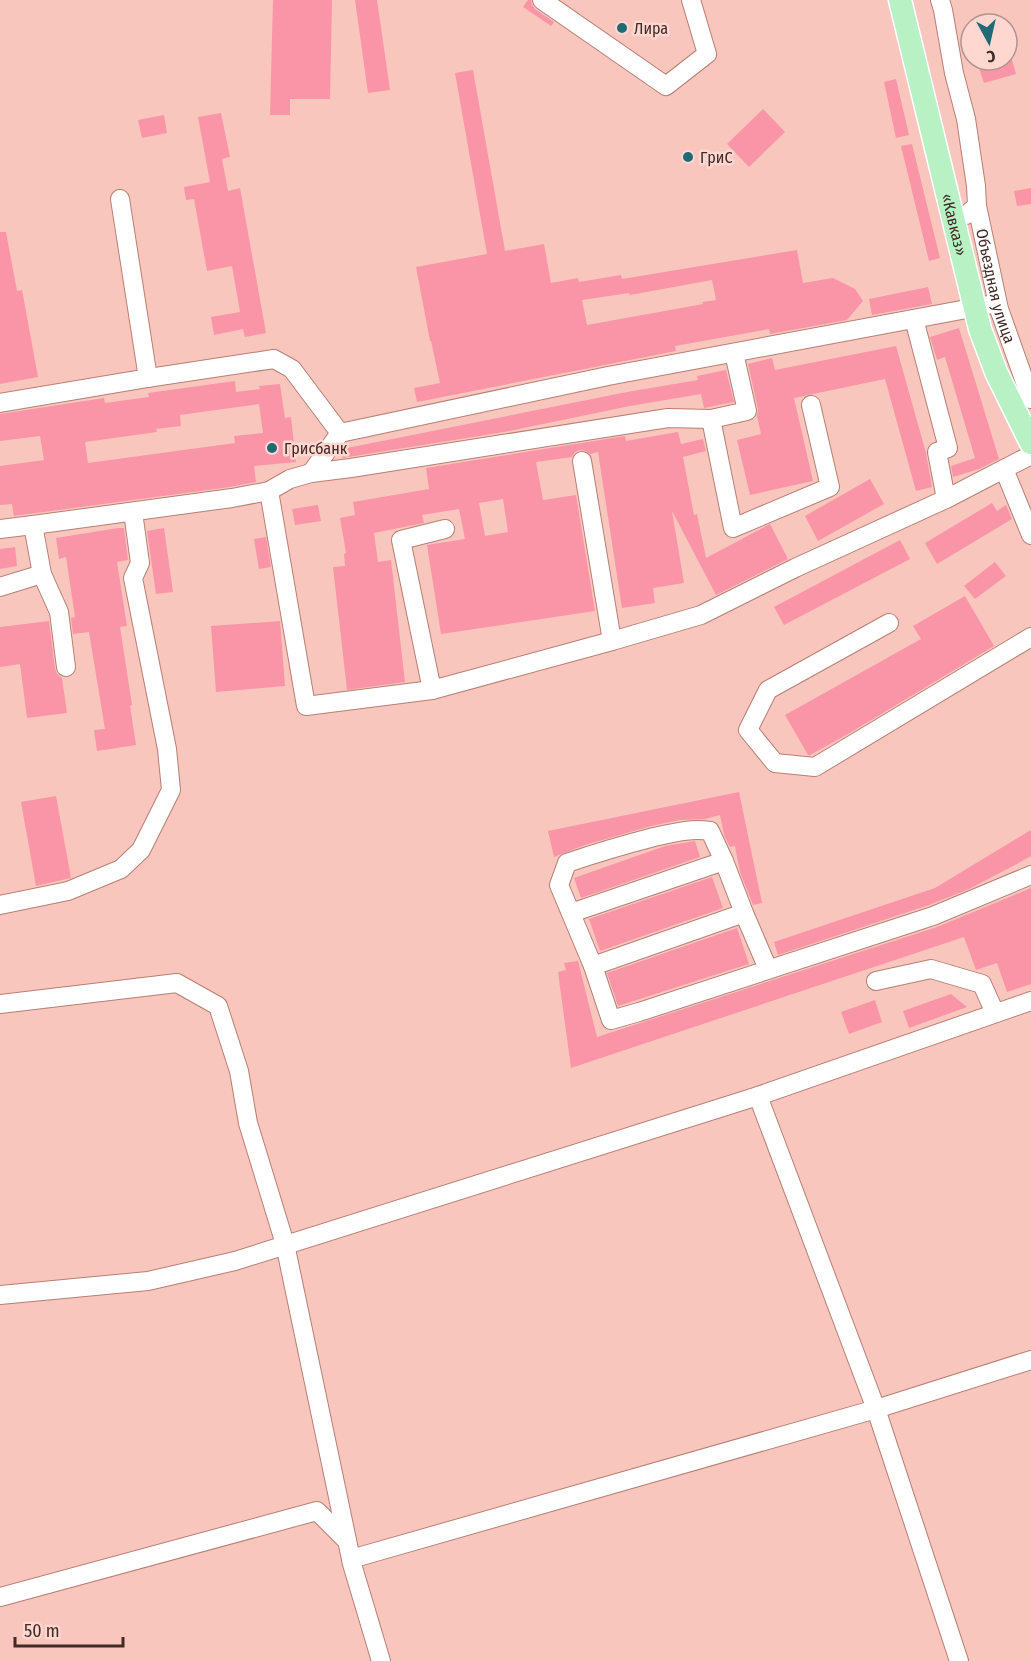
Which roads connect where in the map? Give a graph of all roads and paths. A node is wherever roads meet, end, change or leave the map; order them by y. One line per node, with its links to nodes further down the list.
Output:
1 (542, 0): 2 (street)
2 (691, 0)
3 (900, 0): 8 (main road, «Кавказ»)
4 (913, 0): 7 (main road, «Кавказ»)
5 (940, 0): 7 (street, Объездная улица)
6 (120, 199): 11 (street)
7 (971, 211): 8 (main road, «Кавказ»); 12 (street, Объездная улица)
8 (981, 306): 9 (street); 15 (main road, «Кавказ»); 18 (main road, «Кавказ»)
9 (914, 319): 10 (street); 24 (street)
10 (734, 353): 16 (street); 17 (street)
11 (148, 378): 13 (street); 17 (street)
12 (1031, 399)
13 (0, 403)
14 (811, 405): 16 (street)
15 (1031, 416)
16 (711, 419): 22 (street)
17 (340, 433): 22 (street)
18 (1031, 443)
19 (1031, 456): 21 (street)
20 (582, 461): 34 (street)
21 (1004, 468): 24 (street); 29 (street)
22 (311, 473): 23 (street)
23 (269, 491): 25 (street); 36 (street)
24 (946, 499): 34 (street)
25 (133, 512): 26 (street); 39 (street)
26 (33, 525): 27 (street); 30 (street)
27 (0, 529)
28 (446, 529): 36 (street)
29 (1031, 535)
30 (42, 574): 31 (street); 35 (street)
31 (0, 587)
32 (889, 623): 33 (street)
33 (1031, 637)
34 (612, 641): 36 (street)
35 (66, 667)
36 (432, 690)
37 (724, 861): 40 (street); 41 (street); 41 (street)
38 (1031, 875): 43 (street)
39 (0, 905)
40 (744, 913): 42 (street); 43 (street)
41 (571, 914): 42 (street)
42 (593, 966): 43 (street)
43 (768, 969)
44 (876, 981): 47 (street)
45 (1031, 1001): 47 (street)
46 (0, 1004): 49 (street)
47 (995, 1013): 48 (street)
48 (758, 1096): 49 (street); 52 (street)
49 (285, 1244): 50 (street); 53 (street)
50 (0, 1295)
51 (1031, 1360): 52 (street)
52 (876, 1410): 54 (street); 57 (street)
53 (347, 1540): 54 (street); 55 (street)
54 (351, 1559): 56 (street)
55 (0, 1597)
56 (381, 1661)
57 (959, 1661)

